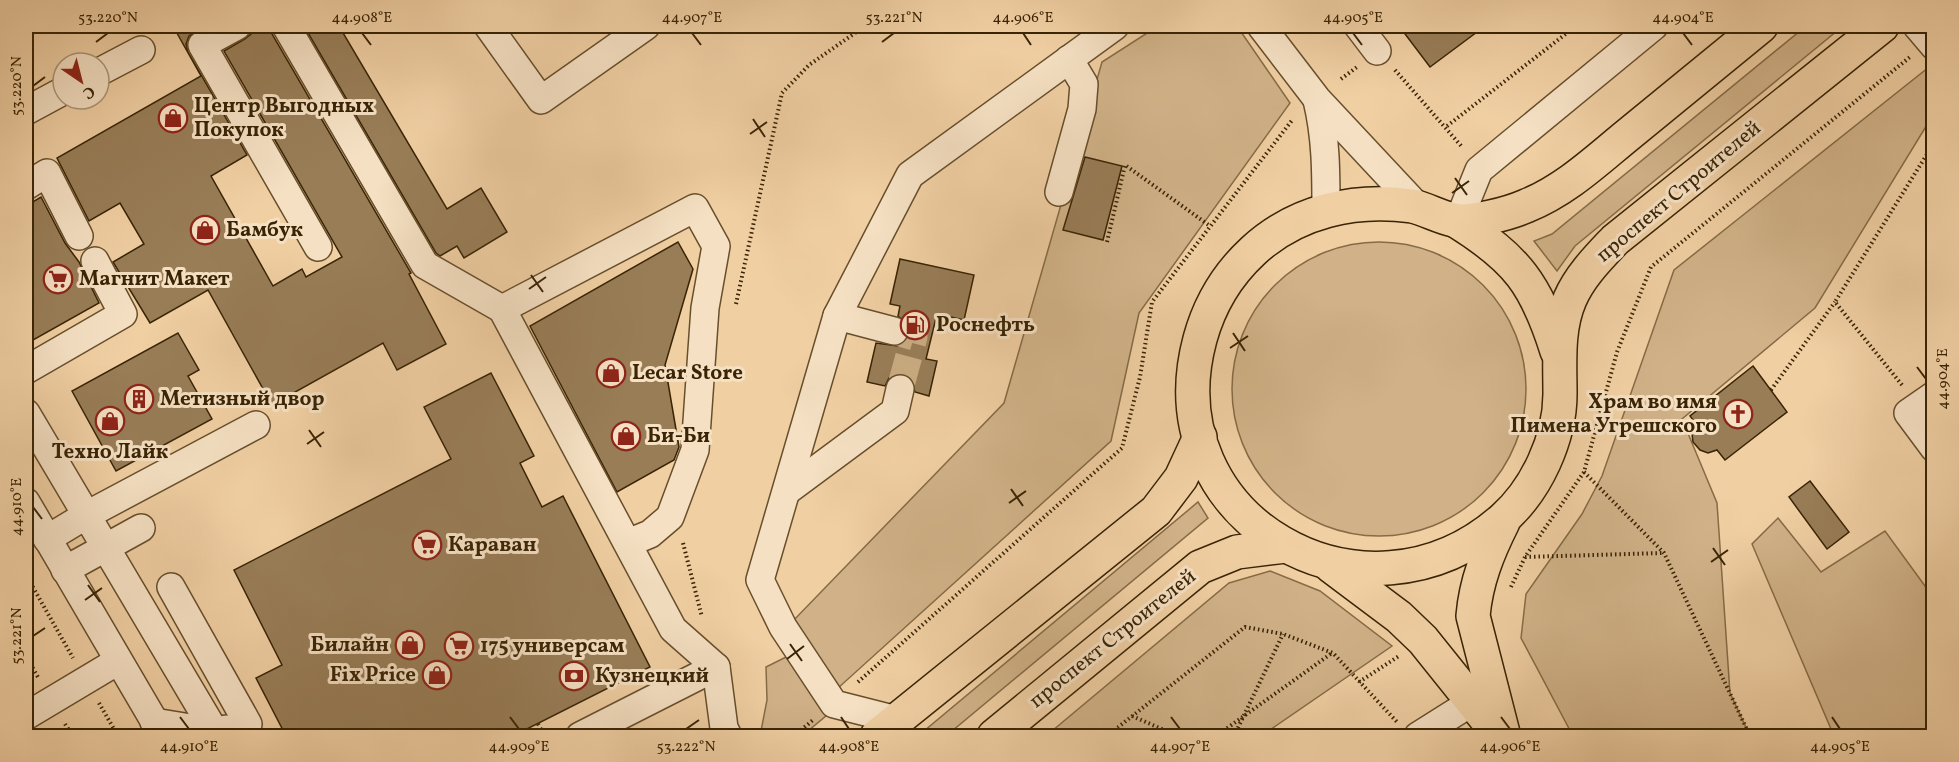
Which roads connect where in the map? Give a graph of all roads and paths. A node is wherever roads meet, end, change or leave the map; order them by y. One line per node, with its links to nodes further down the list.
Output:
1 (237, 26): 33 (street)
2 (286, 26): 36 (street)
3 (488, 26): 4 (street)
4 (646, 26)
5 (865, 26): 37 (path)
6 (1115, 26): 16 (street)
7 (1261, 26): 19 (street)
8 (1358, 26): 15 (street)
9 (1576, 26): 22 (path)
10 (1654, 26): 24 (street)
11 (1761, 26): 29 (main road)
12 (1882, 26): 40 (main road, проспект Строителей)
13 (1927, 38): 49 (path)
14 (141, 50): 17 (street)
15 (1377, 51): 22 (path)
16 (1069, 59): 26 (street); 38 (street)
17 (111, 66)
18 (51, 97): 20 (street)
19 (1317, 99): 27 (street); 28 (street)
20 (26, 111)
21 (1295, 116): 30 (path)
22 (1446, 127): 24 (path)
23 (1934, 143): 35 (path)
24 (1479, 170): 29 (street)
25 (26, 186): 31 (street)
26 (1059, 192)
27 (1418, 207): 28 (main road); 29 (main road)
28 (1326, 210): 47 (main road)
29 (1458, 222): 40 (main road)
30 (1210, 226): 32 (path); 74 (path)
31 (79, 236)
32 (1107, 242)
33 (318, 247)
34 (95, 261): 41 (street)
35 (1835, 302): 43 (path); 44 (path)
36 (502, 309): 57 (street); 57 (street)
37 (734, 314)
38 (837, 316): 39 (street); 50 (street)
39 (894, 331)
40 (1558, 353): 53 (main road, проспект Строителей)
41 (26, 370)
42 (900, 389): 50 (street)
43 (1771, 390)
44 (1926, 400): 48 (street)
45 (26, 413): 52 (street)
46 (256, 425): 52 (street)
47 (1200, 438): 59 (main road); 79 (main road)
48 (1934, 448)
49 (1584, 472): 60 (path); 61 (path)
50 (787, 491): 74 (street)
51 (26, 502): 56 (street)
52 (85, 516): 56 (street); 58 (street)
53 (1505, 517): 62 (main road, проспект Строителей); 65 (main road)
54 (141, 528): 58 (street)
55 (685, 535): 66 (path)
56 (47, 539): 63 (street)
57 (628, 543): 71 (street)
58 (104, 546): 63 (street); 82 (street)
59 (1286, 546): 62 (main road, проспект Строителей); 88 (main road, проспект Строителей)
60 (1664, 553): 61 (path); 94 (path)
61 (1525, 557): 65 (path)
62 (1327, 563): 68 (main road)
63 (65, 570): 70 (street)
64 (171, 587): 81 (street)
65 (1473, 616): 93 (main road)
66 (704, 623)
67 (1283, 634): 69 (path); 75 (path); 77 (path)
68 (1423, 640): 72 (path); 73 (main road)
69 (1333, 653): 72 (path); 75 (path)
70 (118, 661): 76 (street); 80 (street)
71 (716, 666): 85 (street); 86 (street)
72 (1359, 682): 83 (path)
73 (1472, 702): 83 (street); 93 (main road)
74 (834, 704): 79 (street); 87 (path)
75 (1246, 715): 91 (path); 92 (path)
76 (26, 716)
77 (1132, 716): 89 (path); 90 (path)
78 (538, 724): 84 (path)
79 (887, 728)
80 (158, 729): 82 (street)
81 (251, 730): 82 (street)
82 (215, 732)
83 (1411, 733)
84 (545, 736)
85 (580, 736)
86 (728, 736)
87 (794, 736)
88 (994, 736)
89 (1107, 736)
90 (1178, 736)
91 (1216, 736)
92 (1234, 736)
93 (1502, 736)
94 (1750, 736)

